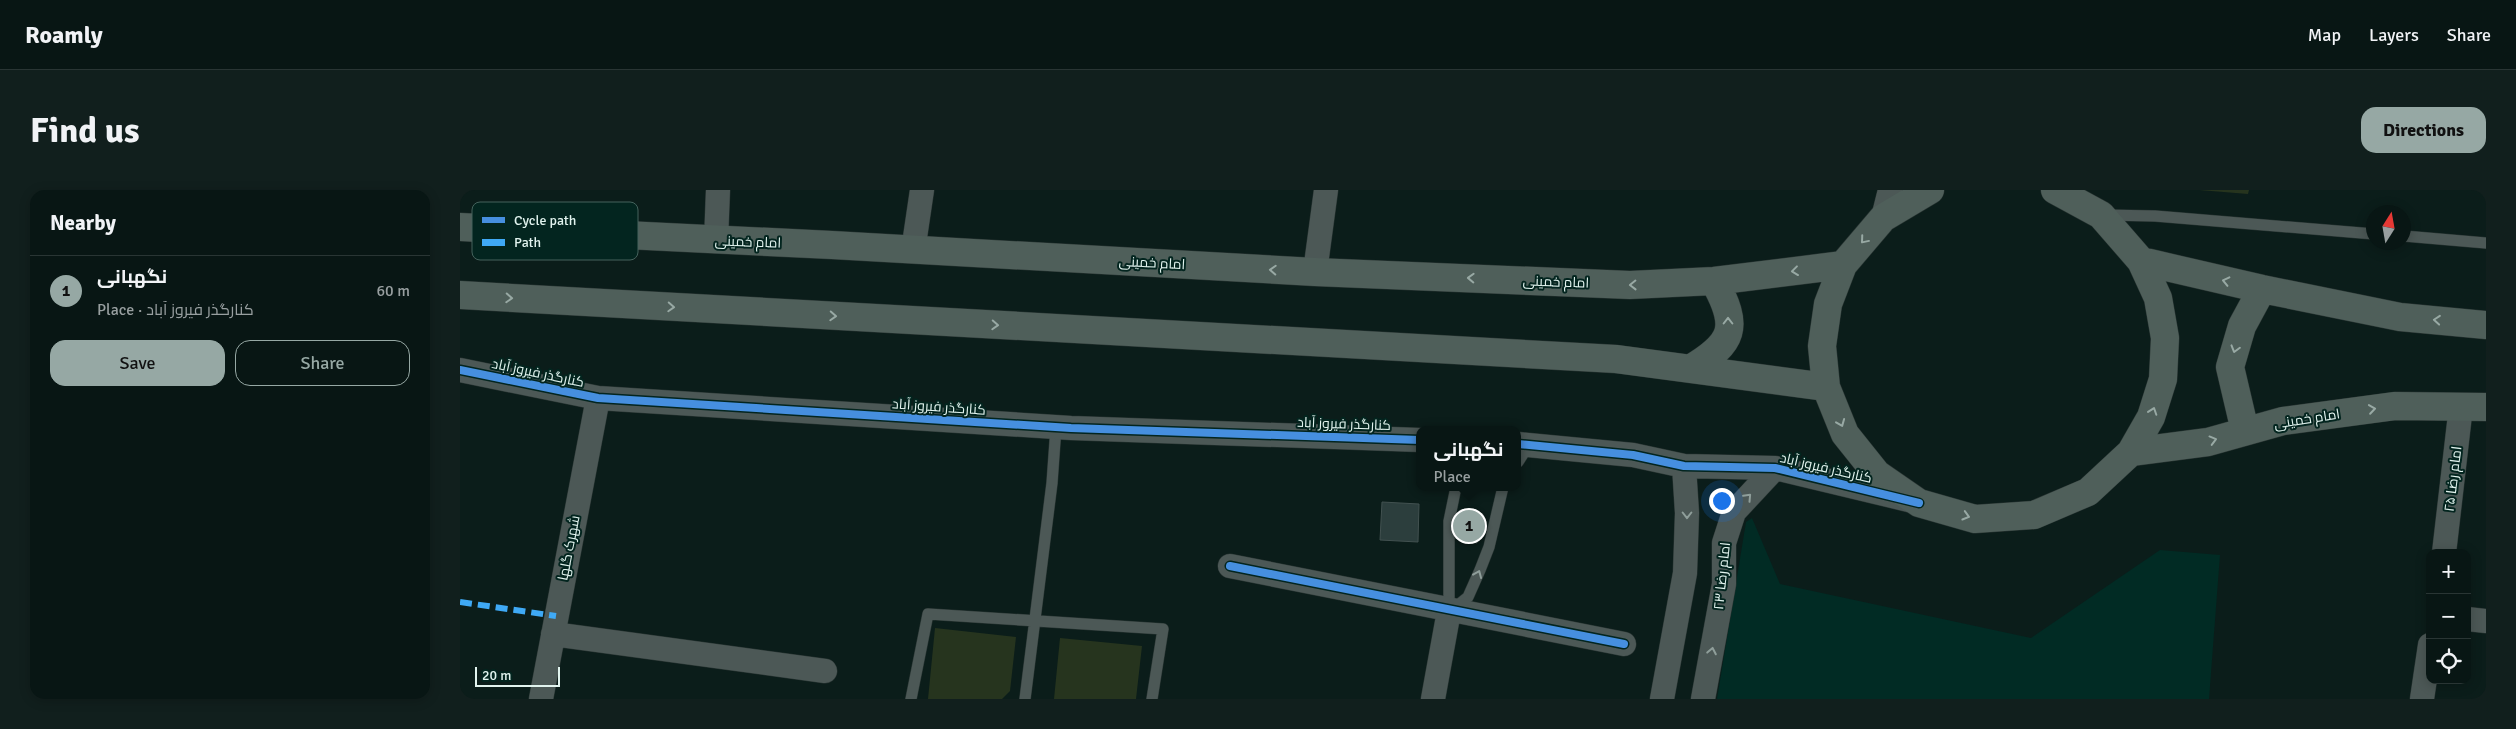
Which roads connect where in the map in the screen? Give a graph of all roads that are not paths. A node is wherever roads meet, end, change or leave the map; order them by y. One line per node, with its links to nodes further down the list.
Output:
1 (718, 190): 13 (street)
2 (922, 190): 15 (street)
3 (1326, 190): 18 (street)
4 (1890, 190): 9 (street)
5 (1930, 190): 9 (main road)
6 (2055, 190): 8 (main road)
7 (2081, 190): 8 (street)
8 (2101, 215): 10 (lane); 16 (main road)
9 (1883, 218): 17 (main road, one-way to 17)
10 (2366, 233)
11 (638, 237): 13 (main road, امام خمینی)
12 (2411, 237): 14 (lane)
13 (716, 241): 15 (main road, امام خمینی)
14 (2486, 243)
15 (913, 251): 18 (main road, امام خمینی, one-way to 15)
16 (2141, 261): 20 (main road, one-way to 16); 32 (main road, one-way to 16)
17 (1843, 265): 19 (main road, امام خمینی, one-way to 19); 25 (main road)
18 (1315, 272): 19 (main road, امام خمینی, one-way to 18)
19 (1714, 281): 23 (main road, one-way to 19)
20 (2262, 289): 22 (main road, one-way to 20); 29 (main road, one-way to 29)
21 (460, 295): 23 (main road, one-way to 23)
22 (2486, 325)
23 (1690, 369): 25 (main road)
24 (460, 370): 26 (street, کنارگذر فیروز آباد)
25 (1826, 387): 37 (main road, one-way to 37)
26 (598, 398): 28 (street, کنارگذر فیروز آباد); 44 (street, شهرک گلها)
27 (2474, 406): 29 (main road, امام خمینی, one-way to 27); 38 (street, امام رضا ۲۵)
28 (1056, 427): 30 (street, کنارگذر فیروز آباد); 42 (lane)
29 (2245, 431): 32 (main road, امام خمینی, one-way to 29)
30 (1416, 440)
31 (1522, 450): 33 (street, کنارگذر فیروز آباد)
32 (2131, 452): 37 (main road, one-way to 32)
33 (1684, 466): 34 (street, کنارگذر فیروز آباد); 53 (street, one-way to 53)
34 (1775, 468): 37 (street, کنارگذر فیروز آباد); 54 (street, امام رضا ۲۳, one-way to 34)
35 (1455, 491): 40 (lane)
36 (1502, 491): 40 (lane, one-way to 36)
37 (1919, 503)
38 (2445, 549)
39 (1230, 566): 40 (street)
40 (1449, 611): 45 (street); 52 (street)
41 (2471, 619): 43 (street)
42 (1035, 620): 49 (lane); 50 (lane); 51 (lane)
43 (2486, 621)
44 (553, 634): 46 (street); 48 (street, شهرک گلها)
45 (1624, 644)
46 (826, 670)
47 (2426, 672): 55 (street)
48 (541, 699)
49 (910, 699)
50 (1025, 699)
51 (1152, 699)
52 (1433, 699)
53 (1662, 699)
54 (1703, 699)
55 (2422, 699)

